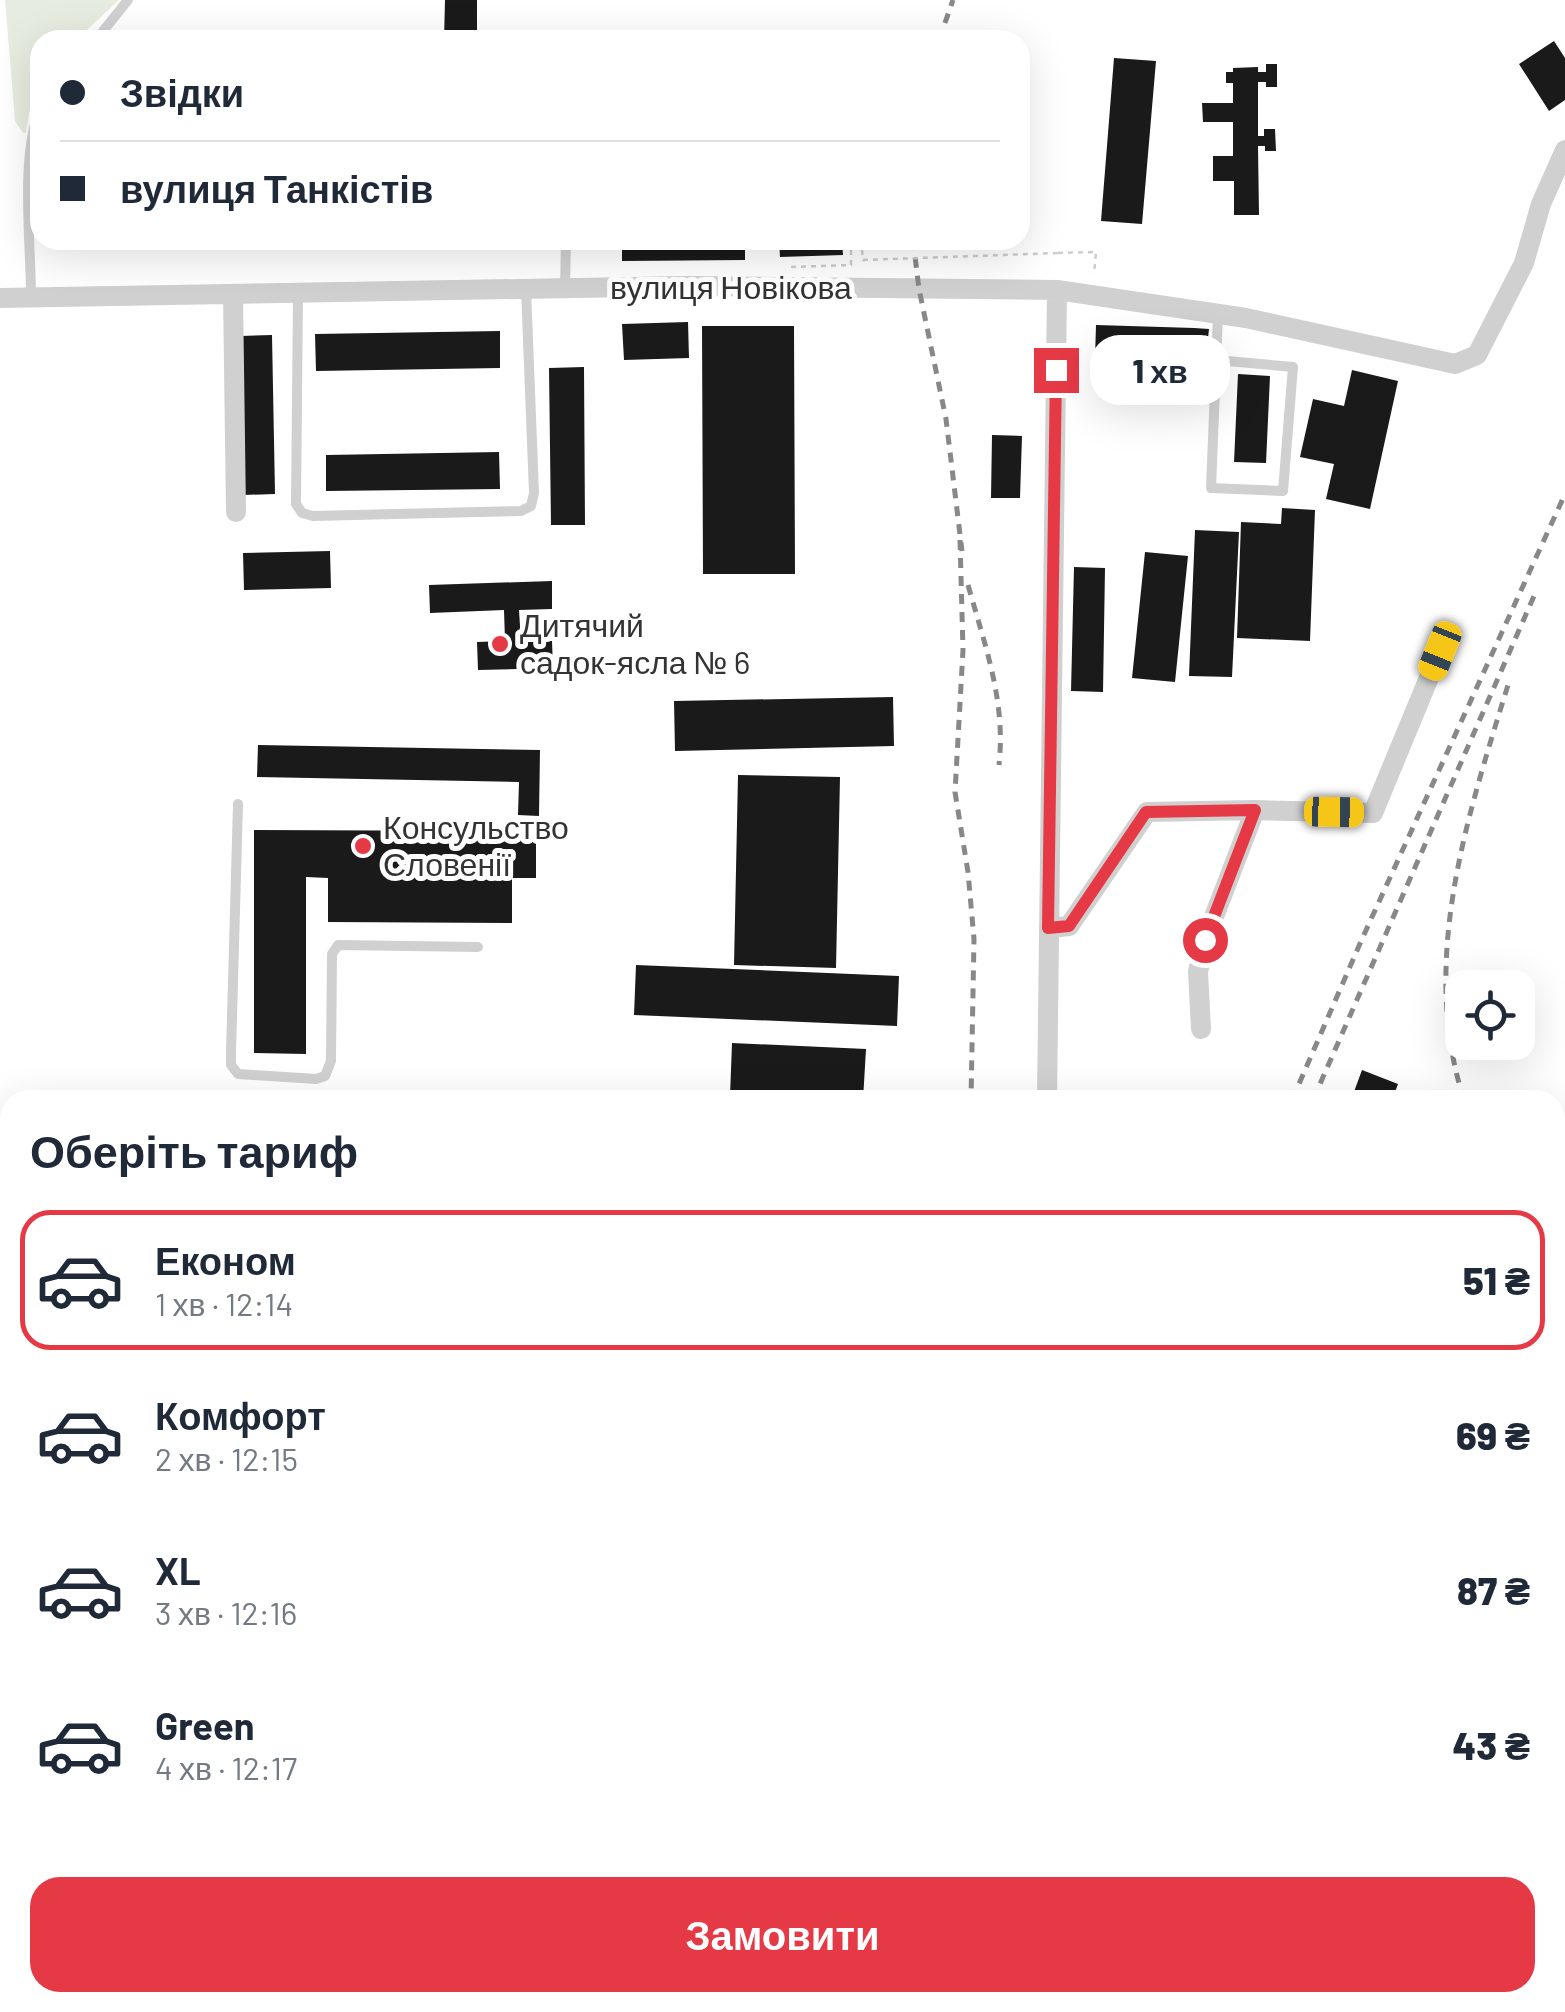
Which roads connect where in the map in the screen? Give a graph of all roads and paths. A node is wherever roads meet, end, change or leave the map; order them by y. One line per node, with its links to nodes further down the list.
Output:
1 (128, 0): 2 (lane)
2 (104, 30)
3 (1565, 150): 17 (street, вулиця Новікова)
4 (31, 250): 15 (lane)
5 (566, 250): 9 (lane)
6 (851, 250): 8 (path)
7 (862, 250): 14 (path, bridge)
8 (851, 265)
9 (564, 288): 10 (street, вулиця Новікова); 11 (street, вулиця Новікова)
10 (526, 289): 12 (street, вулиця Новікова); 12 (lane)
11 (1057, 290): 14 (street, вулиця Новікова); 23 (street)
12 (298, 292): 13 (street, вулиця Новікова)
13 (233, 294): 15 (street, вулиця Новікова); 19 (street)
14 (1093, 296): 17 (street, вулиця Новікова)
15 (31, 297): 16 (street, вулиця Новікова)
16 (0, 298)
17 (1218, 314): 18 (lane)
18 (1216, 360): 18 (lane)
19 (236, 512)
20 (1440, 651): 22 (street)
21 (238, 804): 24 (lane)
22 (1255, 810): 23 (street); 25 (street)
23 (1048, 928): 26 (street)
24 (478, 947)
25 (1201, 1029)
26 (1047, 1090)

